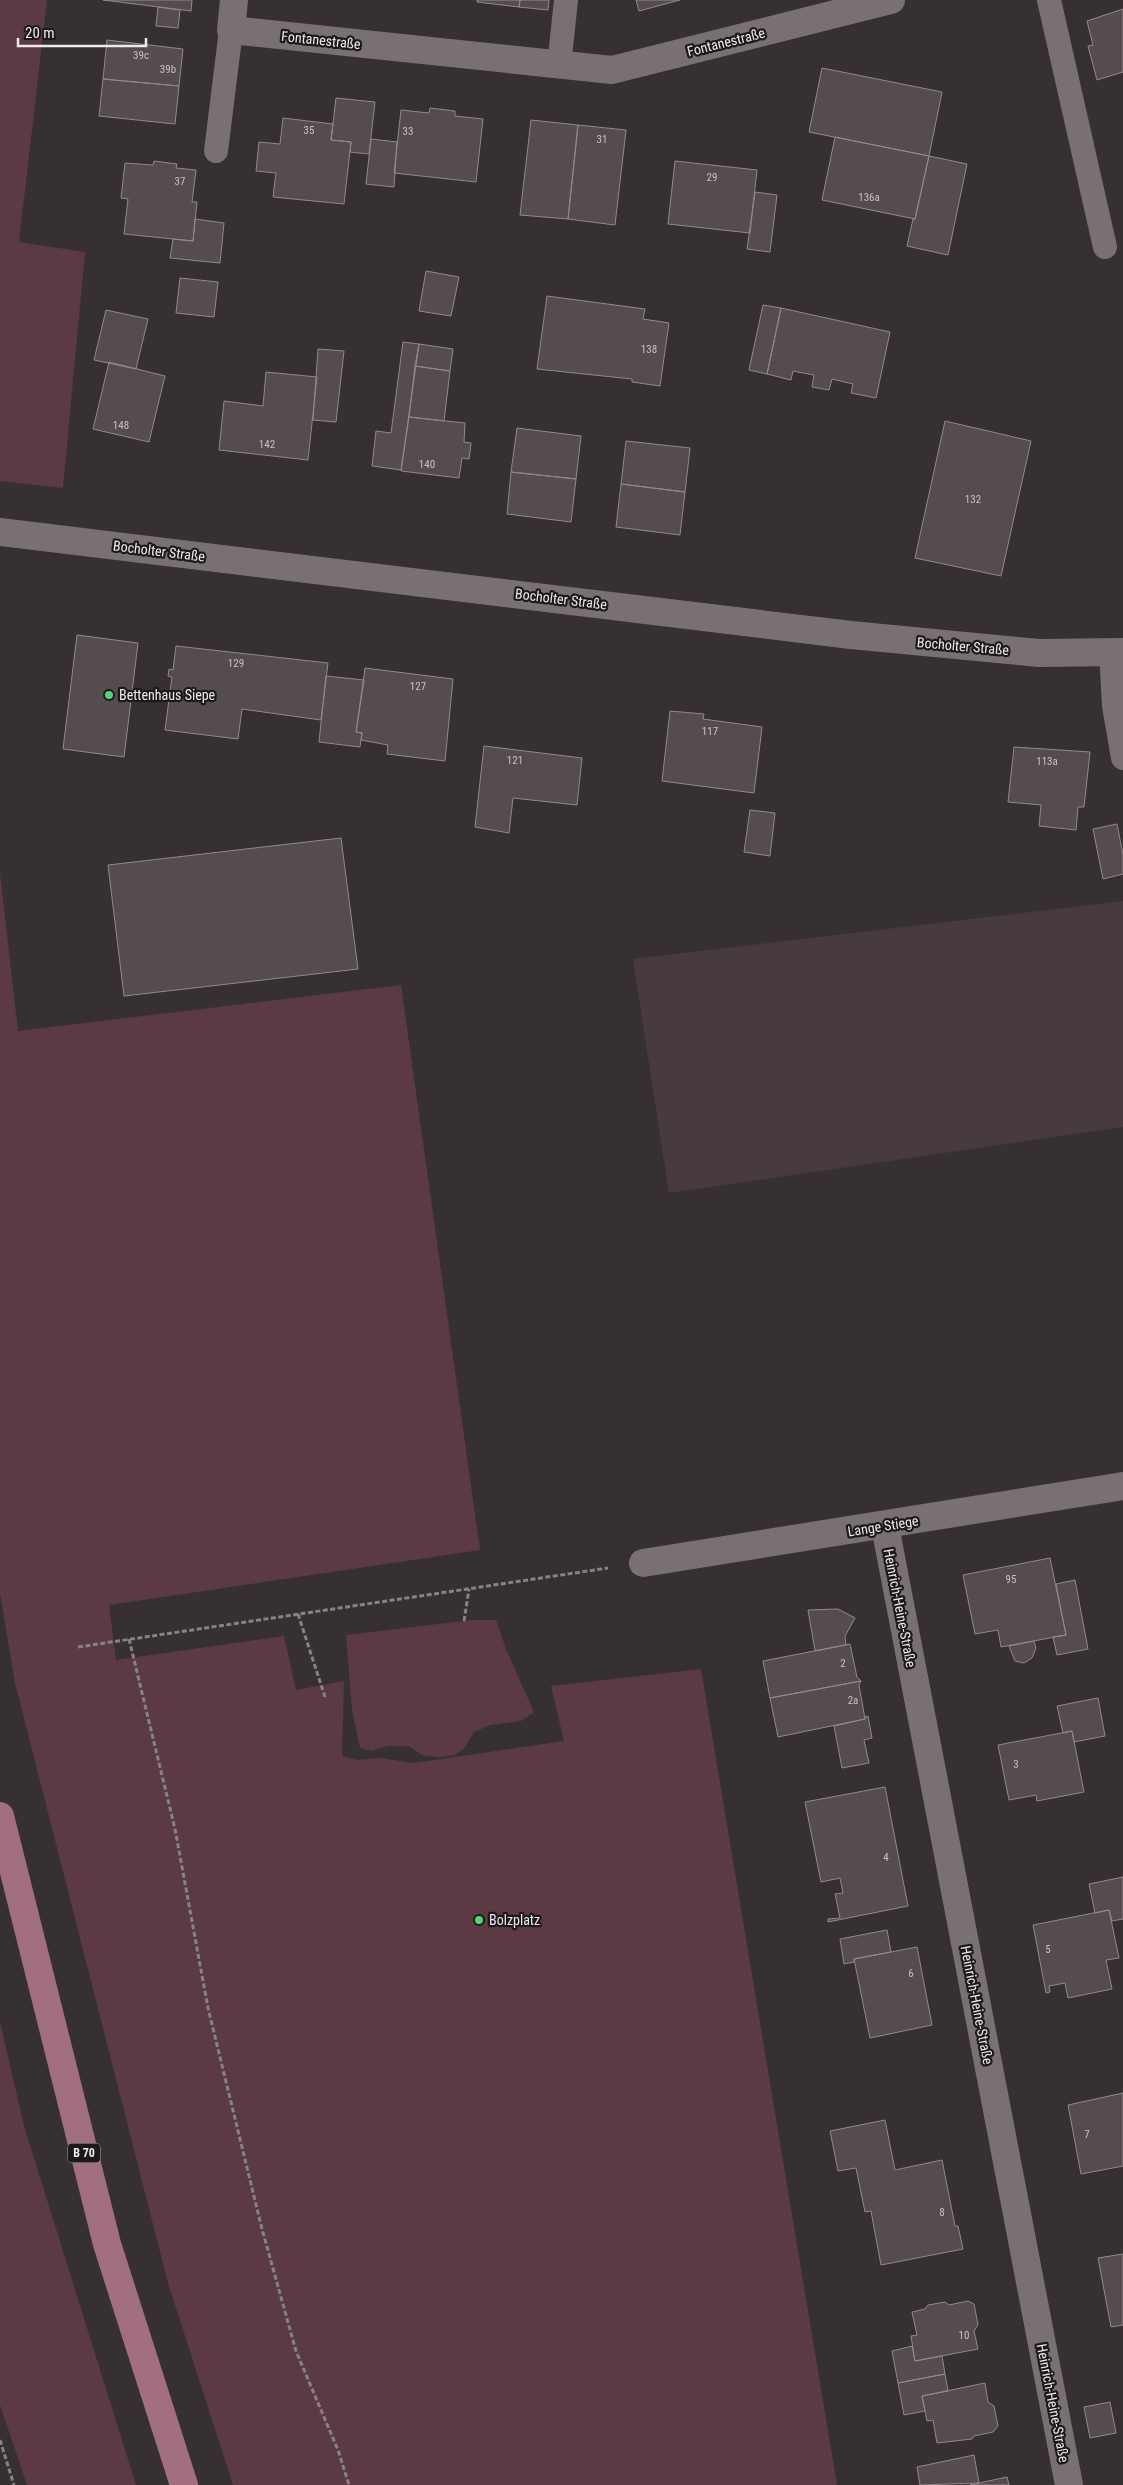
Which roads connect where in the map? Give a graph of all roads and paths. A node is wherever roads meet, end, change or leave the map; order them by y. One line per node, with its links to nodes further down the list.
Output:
1 (234, 0): 5 (street)
2 (566, 0): 6 (lane)
3 (891, 0): 6 (street, Fontanestraße)
4 (1049, 0): 8 (lane)
5 (231, 30): 6 (street, Fontanestraße); 7 (lane)
6 (559, 66)
7 (216, 151)
8 (1105, 247)
9 (0, 532): 10 (street, Bocholter Straße)
10 (1117, 652): 11 (lane)
11 (1123, 758)
12 (1123, 1486): 13 (street, Lange Stiege)
13 (885, 1526): 14 (street, Lange Stiege); 26 (street, Heinrich-Heine-Straße)
14 (643, 1563): 15 (path)
15 (469, 1589): 16 (path); 17 (path)
16 (298, 1614): 18 (path); 20 (path)
17 (464, 1621)
18 (129, 1639): 19 (path); 25 (path)
19 (78, 1647)
20 (324, 1698)
21 (0, 1816): 24 (main road, B 70)
22 (0, 2440): 23 (path)
23 (14, 2485)
24 (184, 2485)
25 (349, 2485)
26 (1069, 2485)

